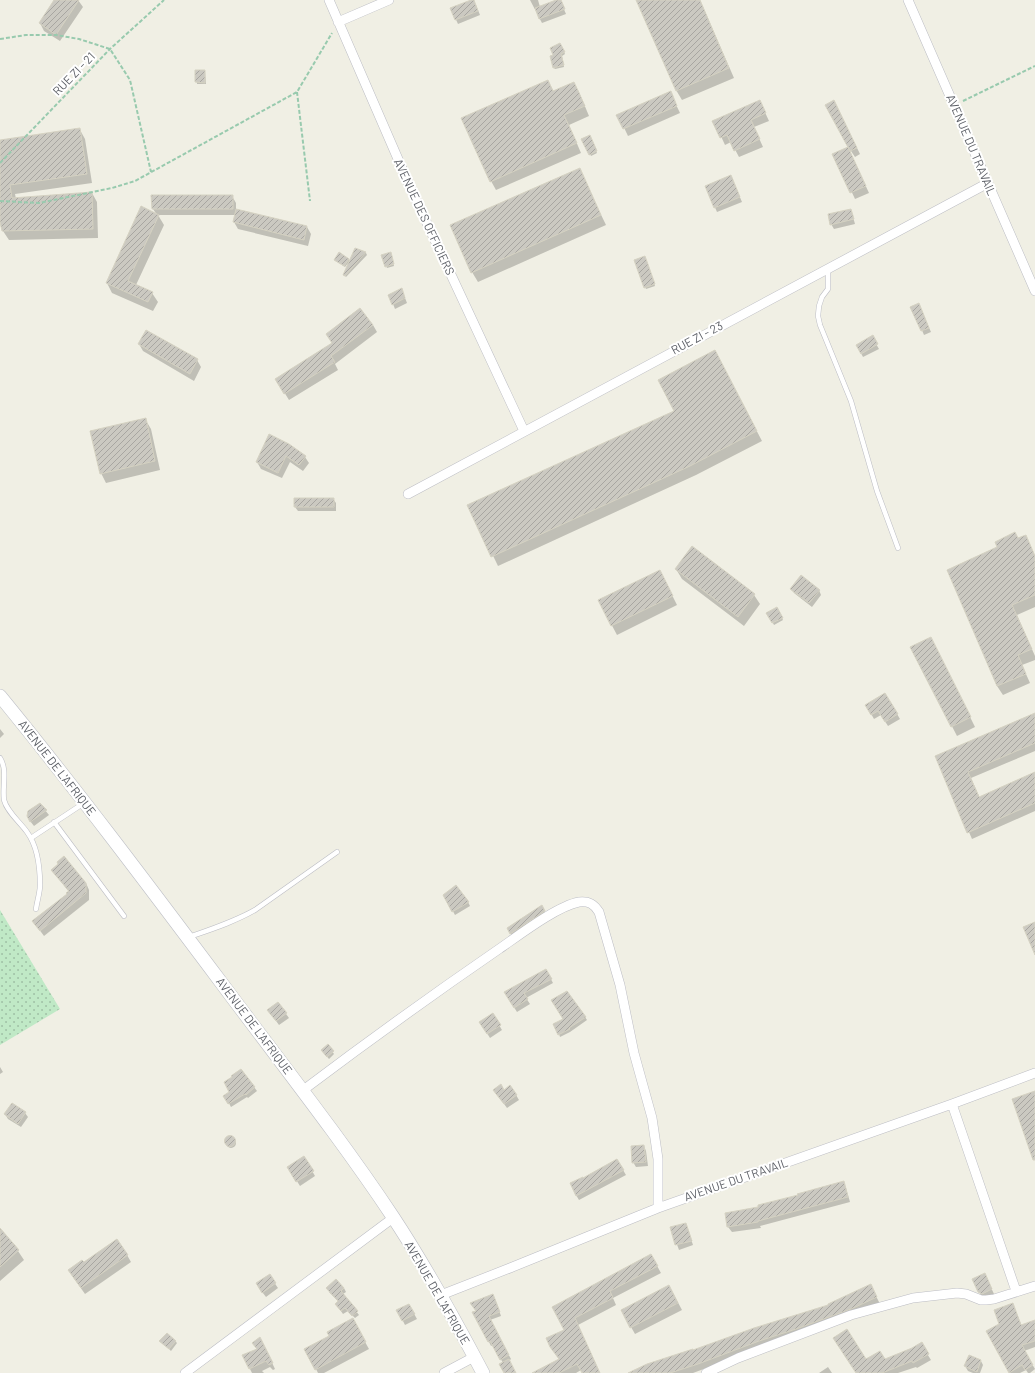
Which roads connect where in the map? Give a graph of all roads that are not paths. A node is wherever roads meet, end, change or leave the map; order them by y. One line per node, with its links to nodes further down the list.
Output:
1 (329, 0): 4 (street, AVENUE DES OFFICIERS)
2 (389, 0): 4 (street)
3 (908, 0): 5 (street, AVENUE DU TRAVAIL)
4 (338, 22): 8 (street, AVENUE DES OFFICIERS)
5 (988, 183): 6 (street, RUE ZI - 23); 7 (street, AVENUE DU TRAVAIL)
6 (828, 268): 8 (street, RUE ZI - 23); 10 (lane)
7 (1035, 291)
8 (524, 431): 9 (street, RUE ZI - 23)
9 (408, 494)
10 (898, 548)
11 (0, 696): 13 (main road, AVENUE DE L'AFRIQUE)
12 (0, 758): 15 (lane)
13 (85, 802): 14 (lane); 19 (main road, AVENUE DE L'AFRIQUE)
14 (54, 822): 15 (lane); 18 (lane)
15 (31, 838): 17 (lane)
16 (337, 852): 19 (lane)
17 (36, 909)
18 (124, 916)
19 (187, 938): 21 (main road, AVENUE DE L'AFRIQUE)
20 (1035, 1073): 22 (street, AVENUE DU TRAVAIL)
21 (302, 1091): 23 (street); 24 (main road, AVENUE DE L'AFRIQUE)
22 (952, 1104): 23 (street, AVENUE DU TRAVAIL); 26 (street)
23 (658, 1208): 27 (street, AVENUE DU TRAVAIL)
24 (393, 1218): 27 (main road, AVENUE DE L'AFRIQUE); 29 (street)
25 (1035, 1286): 26 (street)
26 (1016, 1291): 32 (street)
27 (441, 1295): 28 (main road, AVENUE DE L'AFRIQUE)
28 (474, 1357): 30 (street); 31 (main road, AVENUE DE L'AFRIQUE)
29 (185, 1373)
30 (444, 1373)
31 (483, 1373)
32 (706, 1373)

